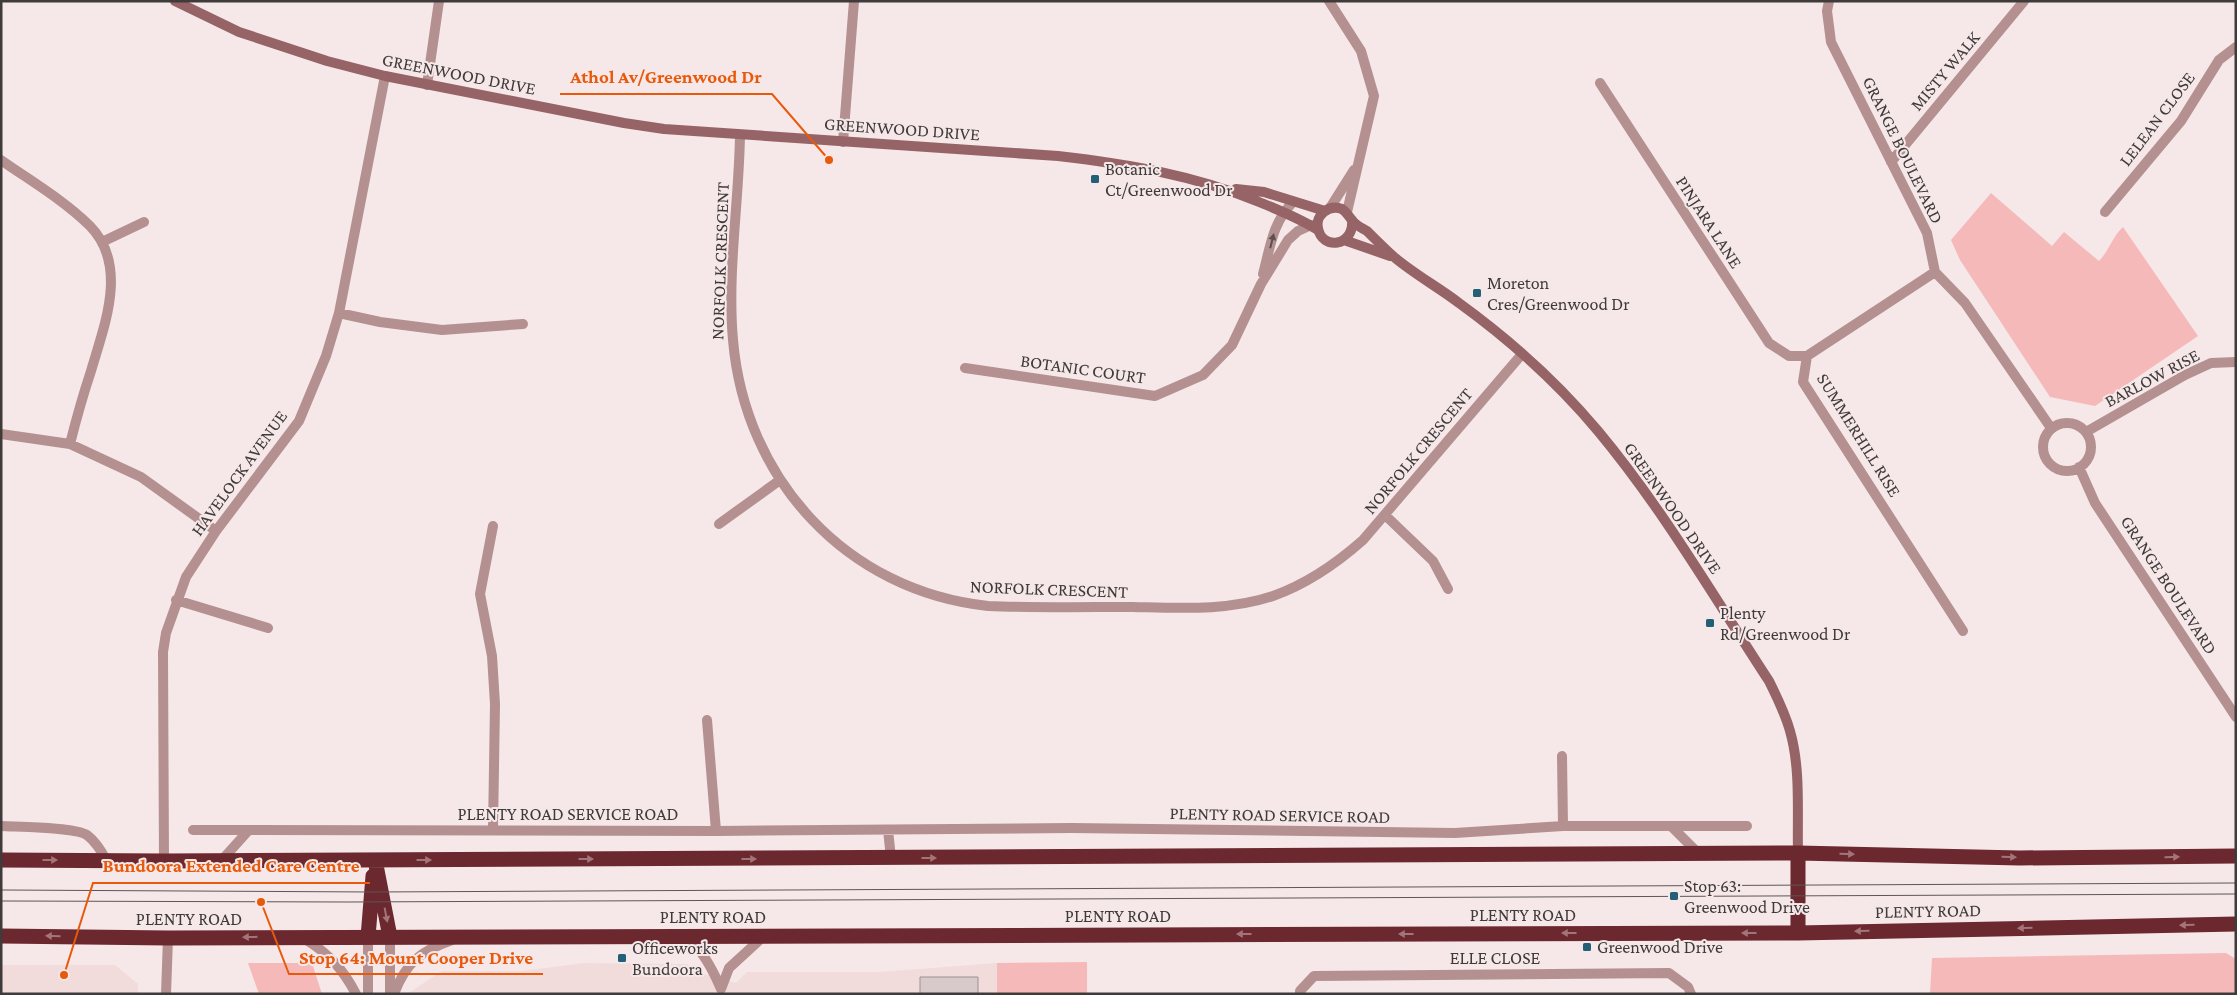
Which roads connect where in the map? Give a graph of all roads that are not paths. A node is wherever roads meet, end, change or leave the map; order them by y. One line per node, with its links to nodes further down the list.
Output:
1 (175, 1): 8 (street, GREENWOOD DRIVE)
2 (440, 1): 10 (street)
3 (854, 1): 12 (street)
4 (1329, 1): 14 (street)
5 (1829, 1): 15 (street, GRANGE BOULEVARD)
6 (2024, 1): 15 (street, MISTY WALK)
7 (2236, 47): 20 (street, LELEAN CLOSE)
8 (385, 76): 10 (street, GREENWOOD DRIVE); 29 (street, HAVELOCK AVENUE)
9 (1600, 83): 32 (street, PINJARA LANE)
10 (427, 85): 11 (street, GREENWOOD DRIVE)
11 (740, 135): 12 (street, GREENWOOD DRIVE); 40 (street, NORFOLK CRESCENT)
12 (843, 142): 16 (street, GREENWOOD DRIVE)
13 (1, 160): 25 (street)
14 (1359, 160): 18 (street); 21 (street)
15 (1891, 162): 27 (street, GRANGE BOULEVARD)
16 (1223, 187): 17 (street, GREENWOOD DRIVE); 19 (street, GREENWOOD DRIVE)
17 (1293, 202): 18 (street, GREENWOOD DRIVE); 19 (street, BOTANIC COURT)
18 (1327, 209): 21 (street); 23 (street)
19 (1283, 211): 23 (street, GREENWOOD DRIVE); 28 (street, BOTANIC COURT, one-way to 19)
20 (2105, 212)
21 (1349, 217): 24 (street); 26 (street, GREENWOOD DRIVE)
22 (144, 222): 25 (street)
23 (1314, 228): 24 (street); 28 (street, BOTANIC COURT)
24 (1344, 240): 26 (street, GREENWOOD DRIVE)
25 (102, 242): 38 (street)
26 (1396, 258): 31 (street, GREENWOOD DRIVE)
27 (1934, 272): 32 (street, SUMMERHILL RISE); 35 (street)
28 (1261, 284): 34 (street, BOTANIC COURT)
29 (339, 313): 30 (street); 44 (street, HAVELOCK AVENUE)
30 (523, 324)
31 (1522, 354): 41 (street, NORFOLK CRESCENT); 61 (street, GREENWOOD DRIVE)
32 (1807, 356): 48 (street, SUMMERHILL RISE)
33 (2236, 362): 36 (street, BARLOW RISE)
34 (965, 368)
35 (2051, 428): 36 (street); 39 (street)
36 (2086, 432): 39 (street)
37 (1, 434): 38 (street)
38 (70, 444): 44 (street)
39 (2079, 467): 49 (street, GRANGE BOULEVARD)
40 (780, 480): 41 (street, NORFOLK CRESCENT); 42 (street)
41 (1386, 516): 45 (street)
42 (719, 524)
43 (493, 526): 57 (street)
44 (216, 531): 46 (street, HAVELOCK AVENUE)
45 (1448, 589)
46 (176, 600): 47 (street); 68 (street, HAVELOCK AVENUE)
47 (268, 628)
48 (1963, 632)
49 (2236, 717)
50 (708, 720): 60 (street)
51 (1562, 756): 53 (street)
52 (1, 826): 66 (street)
53 (1563, 826): 54 (street, PLENTY ROAD SERVICE ROAD); 58 (street, PLENTY ROAD SERVICE ROAD)
54 (1671, 826): 55 (street, PLENTY ROAD SERVICE ROAD); 62 (street)
55 (1747, 826)
56 (193, 830): 59 (street, PLENTY ROAD SERVICE ROAD)
57 (493, 830): 59 (street, PLENTY ROAD SERVICE ROAD); 60 (street, PLENTY ROAD SERVICE ROAD)
58 (888, 830): 60 (street, PLENTY ROAD SERVICE ROAD); 64 (street)
59 (248, 831): 69 (street)
60 (716, 832)
61 (1798, 853): 62 (highway); 63 (highway, one-way to 63); 71 (highway)
62 (1699, 854): 64 (highway, one-way to 62)
63 (2236, 856)
64 (892, 858): 67 (highway, one-way to 64)
65 (1, 860): 66 (highway, one-way to 66)
66 (106, 860): 68 (highway)
67 (375, 860): 69 (highway); 76 (highway); 77 (highway, one-way to 77)
68 (164, 861): 69 (highway)
69 (221, 861)
70 (2236, 924): 71 (highway, PLENTY ROAD, one-way to 71)
71 (1798, 932): 74 (highway, PLENTY ROAD, one-way to 74)
72 (1, 936): 79 (highway, PLENTY ROAD, one-way to 72)
73 (687, 936): 74 (highway, PLENTY ROAD); 78 (highway, PLENTY ROAD); 80 (street)
74 (765, 936): 80 (street)
75 (302, 937): 76 (highway, PLENTY ROAD); 79 (highway, PLENTY ROAD, one-way to 79); 82 (street)
76 (368, 937): 77 (highway, PLENTY ROAD); 83 (street)
77 (390, 937): 78 (highway, PLENTY ROAD); 84 (street)
78 (463, 937): 85 (street)
79 (168, 938): 81 (street)
80 (721, 992)
81 (166, 994)
82 (356, 994)
83 (368, 994)
84 (390, 994)
85 (394, 994)
86 (1300, 994): 87 (street, ELLE CLOSE)
87 (1691, 994)

